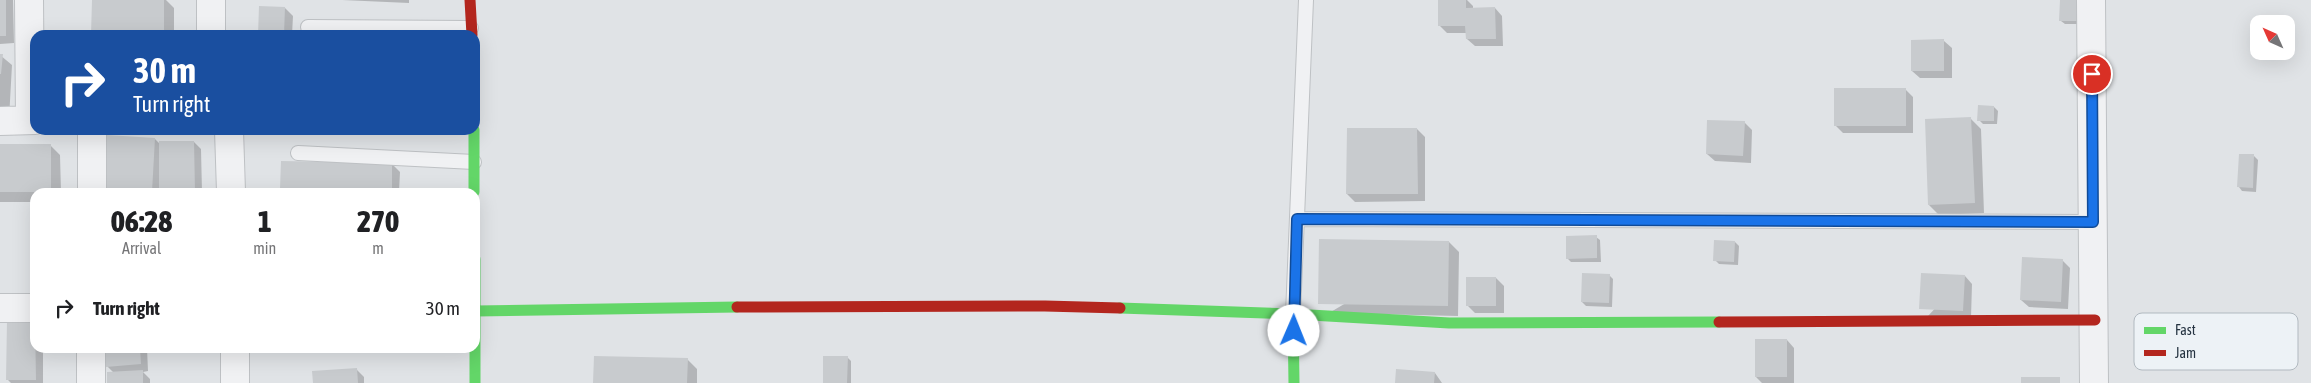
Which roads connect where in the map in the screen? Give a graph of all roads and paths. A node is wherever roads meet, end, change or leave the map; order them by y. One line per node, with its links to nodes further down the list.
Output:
1 (29, 0): 7 (street)
2 (211, 0): 8 (street)
3 (470, 0): 10 (street)
4 (1306, 0): 21 (lane)
5 (2091, 0): 22 (street)
6 (308, 27): 9 (lane)
7 (30, 30)
8 (211, 30)
9 (406, 30)
10 (471, 30)
11 (30, 120): 12 (street)
12 (0, 121)
13 (92, 135): 18 (street)
14 (229, 135): 19 (street)
15 (474, 135): 17 (street)
16 (298, 152): 17 (lane)
17 (474, 162): 20 (street)
18 (92, 188)
19 (231, 188)
20 (474, 188)
21 (1297, 219): 22 (lane); 26 (lane)
22 (2093, 222): 27 (street)
23 (0, 308): 24 (street)
24 (30, 308)
25 (480, 311): 26 (street)
26 (1294, 314): 27 (street); 34 (street)
27 (2095, 320): 35 (street)
28 (91, 353): 31 (street)
29 (234, 353): 32 (street)
30 (475, 353): 33 (street)
31 (90, 383)
32 (236, 383)
33 (475, 383)
34 (1294, 383)
35 (2094, 383)

